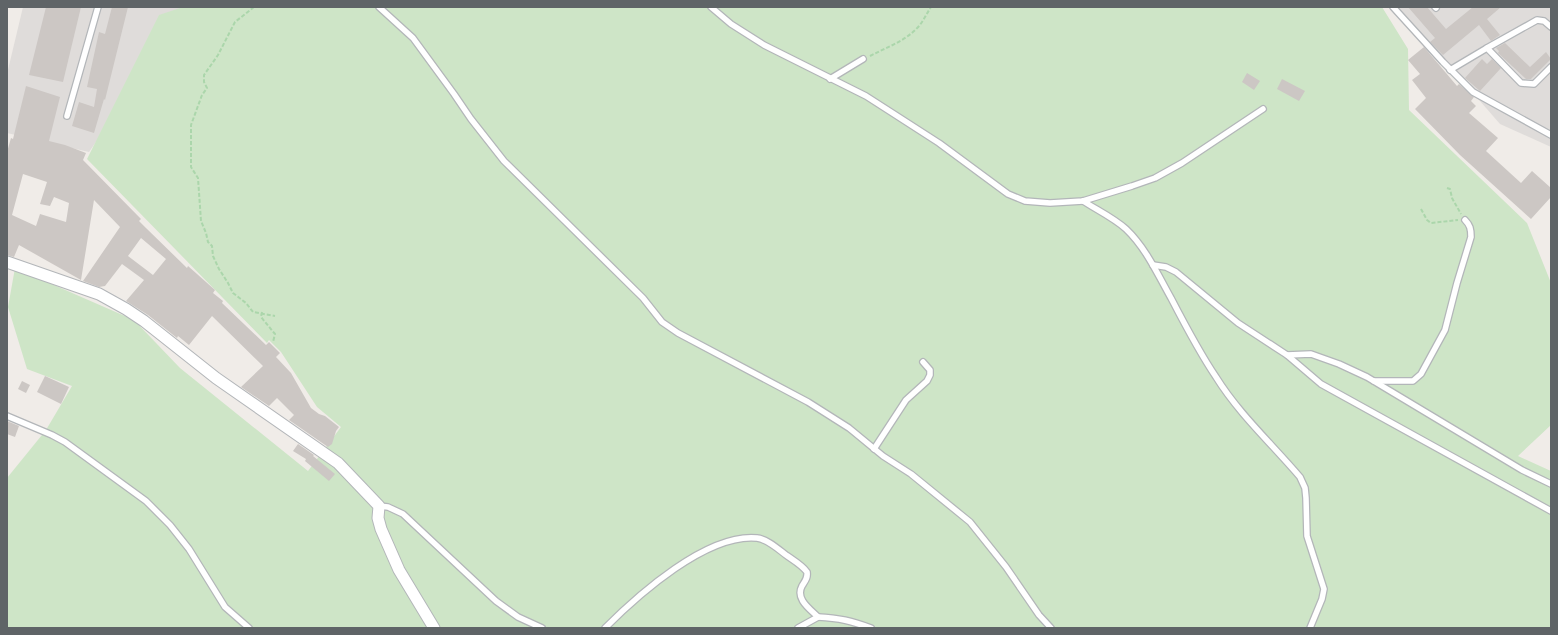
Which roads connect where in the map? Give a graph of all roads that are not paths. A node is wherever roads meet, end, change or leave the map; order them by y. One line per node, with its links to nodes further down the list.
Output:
1 (98, 7): 12 (lane)
2 (379, 7): 22 (lane)
3 (711, 7): 10 (lane)
4 (1393, 7): 9 (lane)
5 (1551, 27): 6 (lane)
6 (1487, 48): 8 (lane); 9 (lane)
7 (864, 58): 10 (lane)
8 (1551, 67)
9 (1450, 70): 13 (lane)
10 (830, 79): 14 (lane)
11 (1263, 109): 14 (lane)
12 (67, 116)
13 (1551, 135)
14 (1083, 201): 17 (lane)
15 (1465, 220): 20 (lane)
16 (7, 262): 24 (street)
17 (1153, 265): 18 (lane); 34 (lane)
18 (1287, 355): 20 (lane); 25 (lane)
19 (924, 362): 22 (lane)
20 (1373, 381): 23 (lane)
21 (7, 416): 27 (lane)
22 (874, 449): 33 (lane)
23 (1551, 484)
24 (379, 506): 28 (street); 29 (lane)
25 (1551, 511)
26 (818, 617): 30 (lane); 31 (lane); 32 (lane)
27 (249, 628)
28 (434, 628)
29 (542, 628)
30 (605, 628)
31 (798, 628)
32 (871, 628)
33 (1051, 628)
34 (1310, 628)

